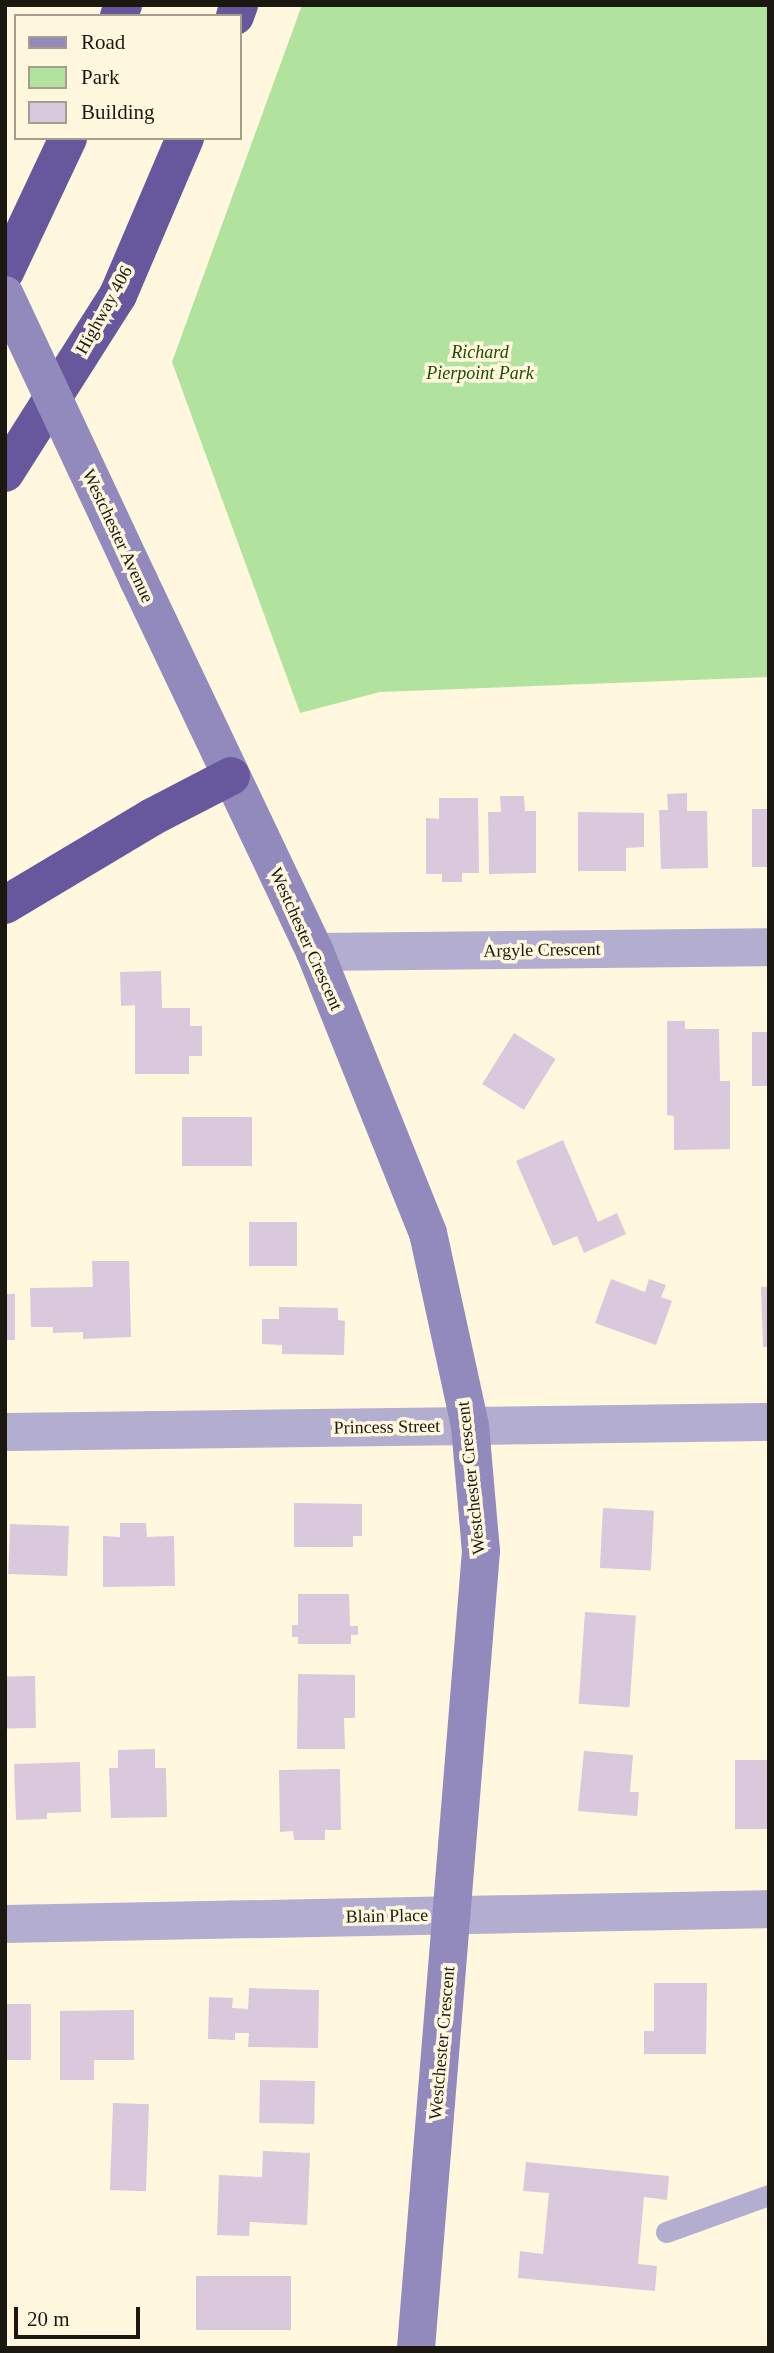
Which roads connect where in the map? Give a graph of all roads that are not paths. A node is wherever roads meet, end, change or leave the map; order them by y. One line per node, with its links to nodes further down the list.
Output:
1 (67, 140): 3 (highway)
2 (184, 140): 5 (highway, Highway 406)
3 (5, 272)
4 (5, 295): 6 (main road, Westchester Avenue, bridge)
5 (5, 473)
6 (231, 776): 7 (highway); 9 (main road, Westchester Crescent)
7 (5, 905)
8 (769, 947): 9 (street, Argyle Crescent)
9 (315, 952): 11 (main road, Westchester Crescent)
10 (769, 1422): 11 (street, Princess Street)
11 (470, 1426): 12 (street, Princess Street); 14 (main road, Westchester Crescent)
12 (5, 1432)
13 (768, 1911): 14 (street, Blain Place)
14 (453, 1915): 15 (street, Blain Place); 18 (main road, Westchester Crescent)
15 (5, 1924)
16 (769, 2195): 17 (lane)
17 (666, 2232)
18 (416, 2348)

